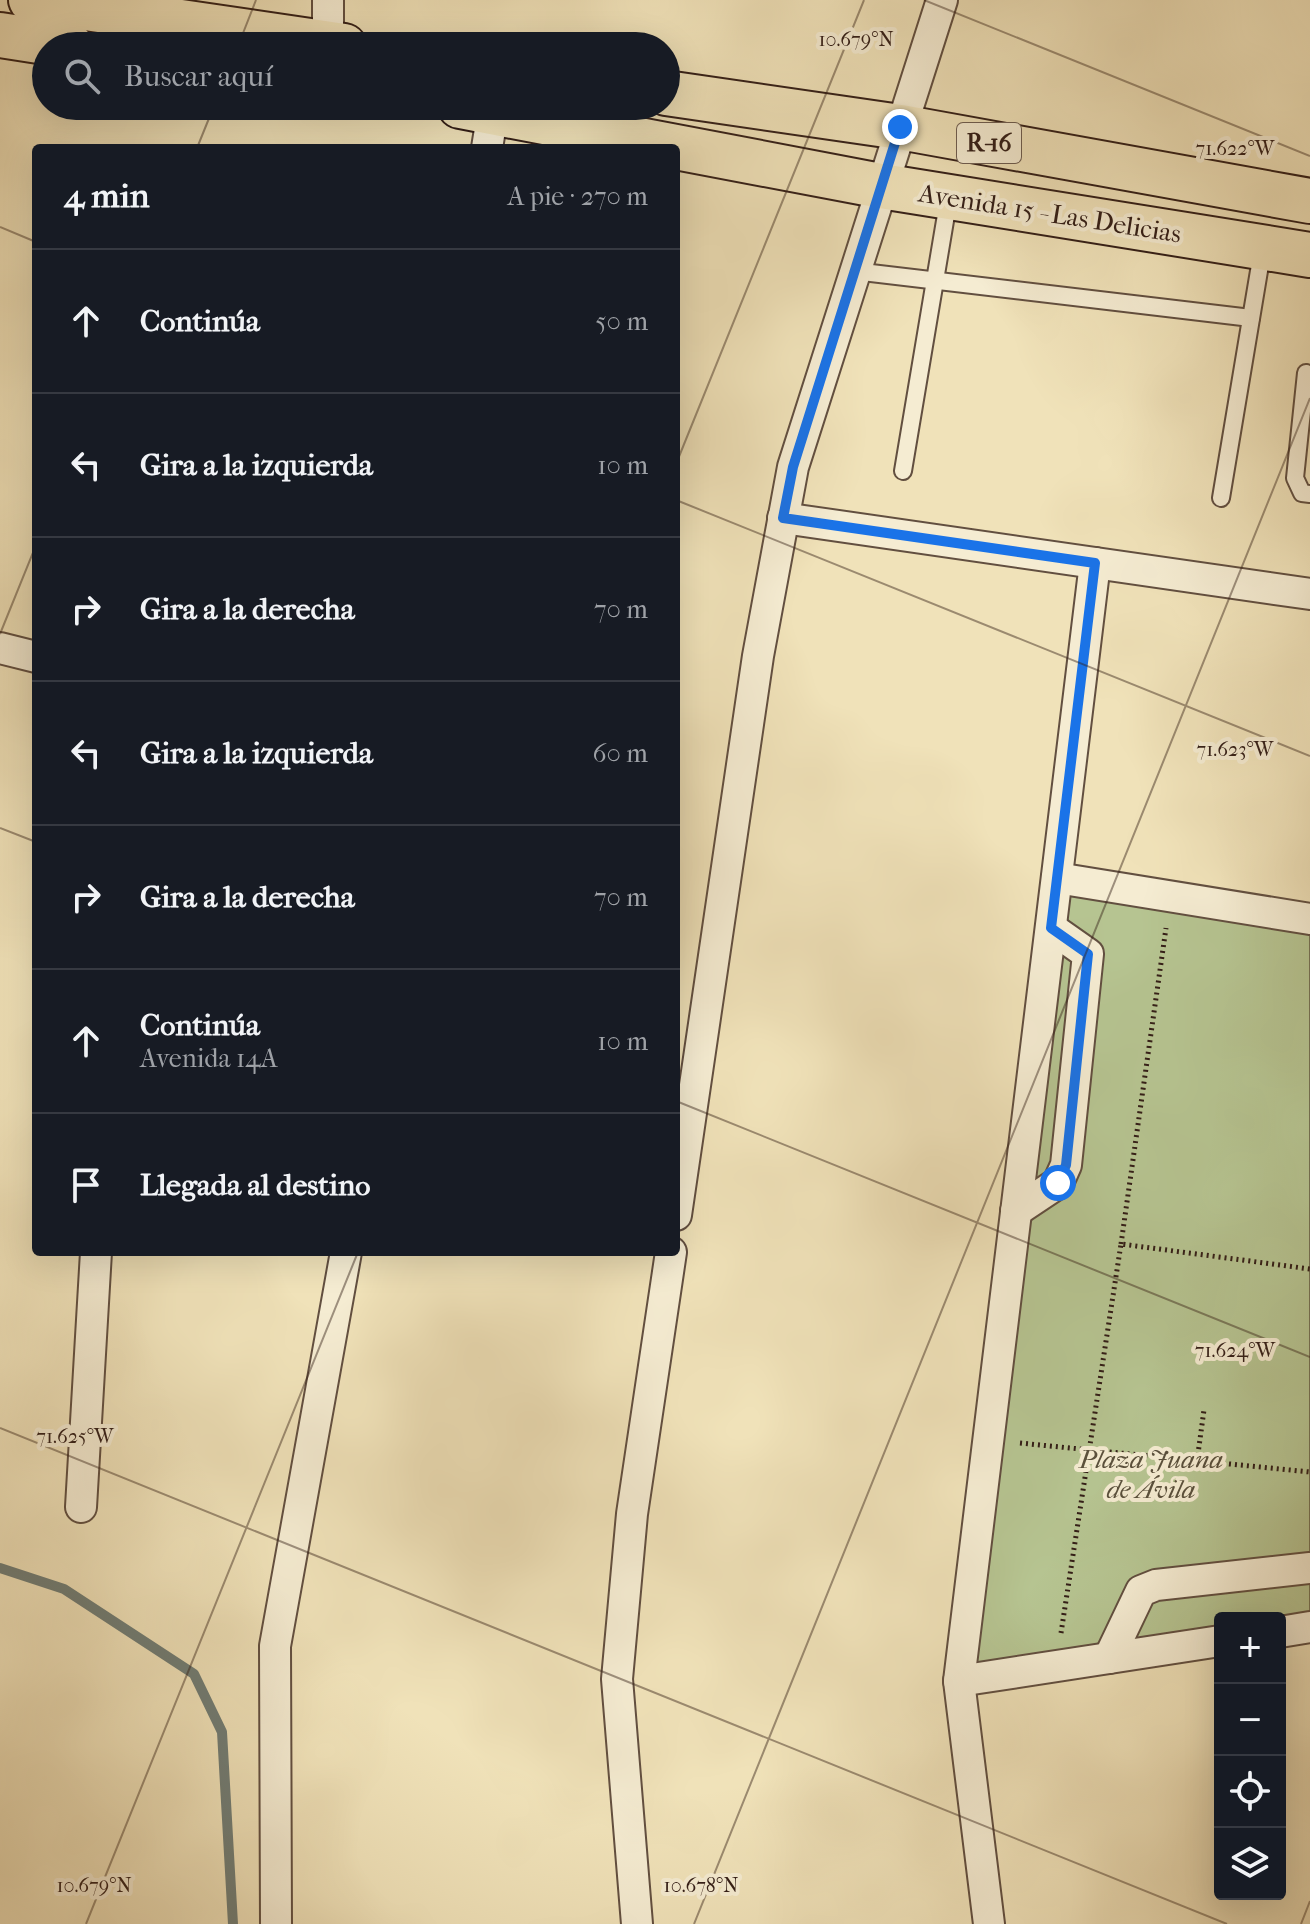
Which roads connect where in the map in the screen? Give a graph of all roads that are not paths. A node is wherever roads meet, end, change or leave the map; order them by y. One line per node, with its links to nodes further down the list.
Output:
1 (31, 0): 4 (main road)
2 (328, 0): 5 (street)
3 (942, 0): 10 (street)
4 (248, 32)
5 (334, 32)
6 (0, 35): 7 (main road)
7 (32, 40)
8 (680, 95): 10 (main road, R-16)
9 (480, 122): 11 (main road, Avenida 15 - Las Delicias / R-16)
10 (900, 127): 13 (street); 15 (main road, R-16)
11 (618, 144)
12 (680, 154): 13 (main road, Avenida 15 - Las Delicias / R-16)
13 (881, 186): 14 (main road, Avenida 15 - Las Delicias / R-16); 18 (street)
14 (949, 197): 16 (main road, Avenida 15 - Las Delicias / R-16); 19 (lane)
15 (1310, 201)
16 (1263, 247): 17 (main road, Avenida 15 - Las Delicias / R-16); 20 (lane)
17 (1310, 255)
18 (854, 271): 19 (lane); 25 (street)
19 (936, 279): 20 (lane); 22 (lane)
20 (1251, 318): 24 (lane)
21 (1306, 373): 23 (lane)
22 (903, 471)
23 (1310, 494)
24 (1221, 498)
25 (783, 518): 26 (street); 33 (street)
26 (1095, 563): 27 (street); 30 (street)
27 (1310, 594)
28 (0, 648): 29 (street)
29 (32, 656)
30 (1057, 878): 31 (street); 32 (street)
31 (1310, 919)
32 (1051, 928): 34 (street); 34 (street)
33 (680, 1188)
34 (1016, 1211): 44 (street)
35 (96, 1256): 38 (street)
36 (345, 1256): 45 (street)
37 (670, 1256): 46 (street)
38 (81, 1507)
39 (1310, 1568): 43 (street)
40 (1310, 1627): 41 (street)
41 (1286, 1631)
42 (1214, 1642): 43 (street)
43 (1109, 1658): 44 (street)
44 (959, 1681): 47 (street)
45 (276, 1924)
46 (637, 1924)
47 (989, 1924)

